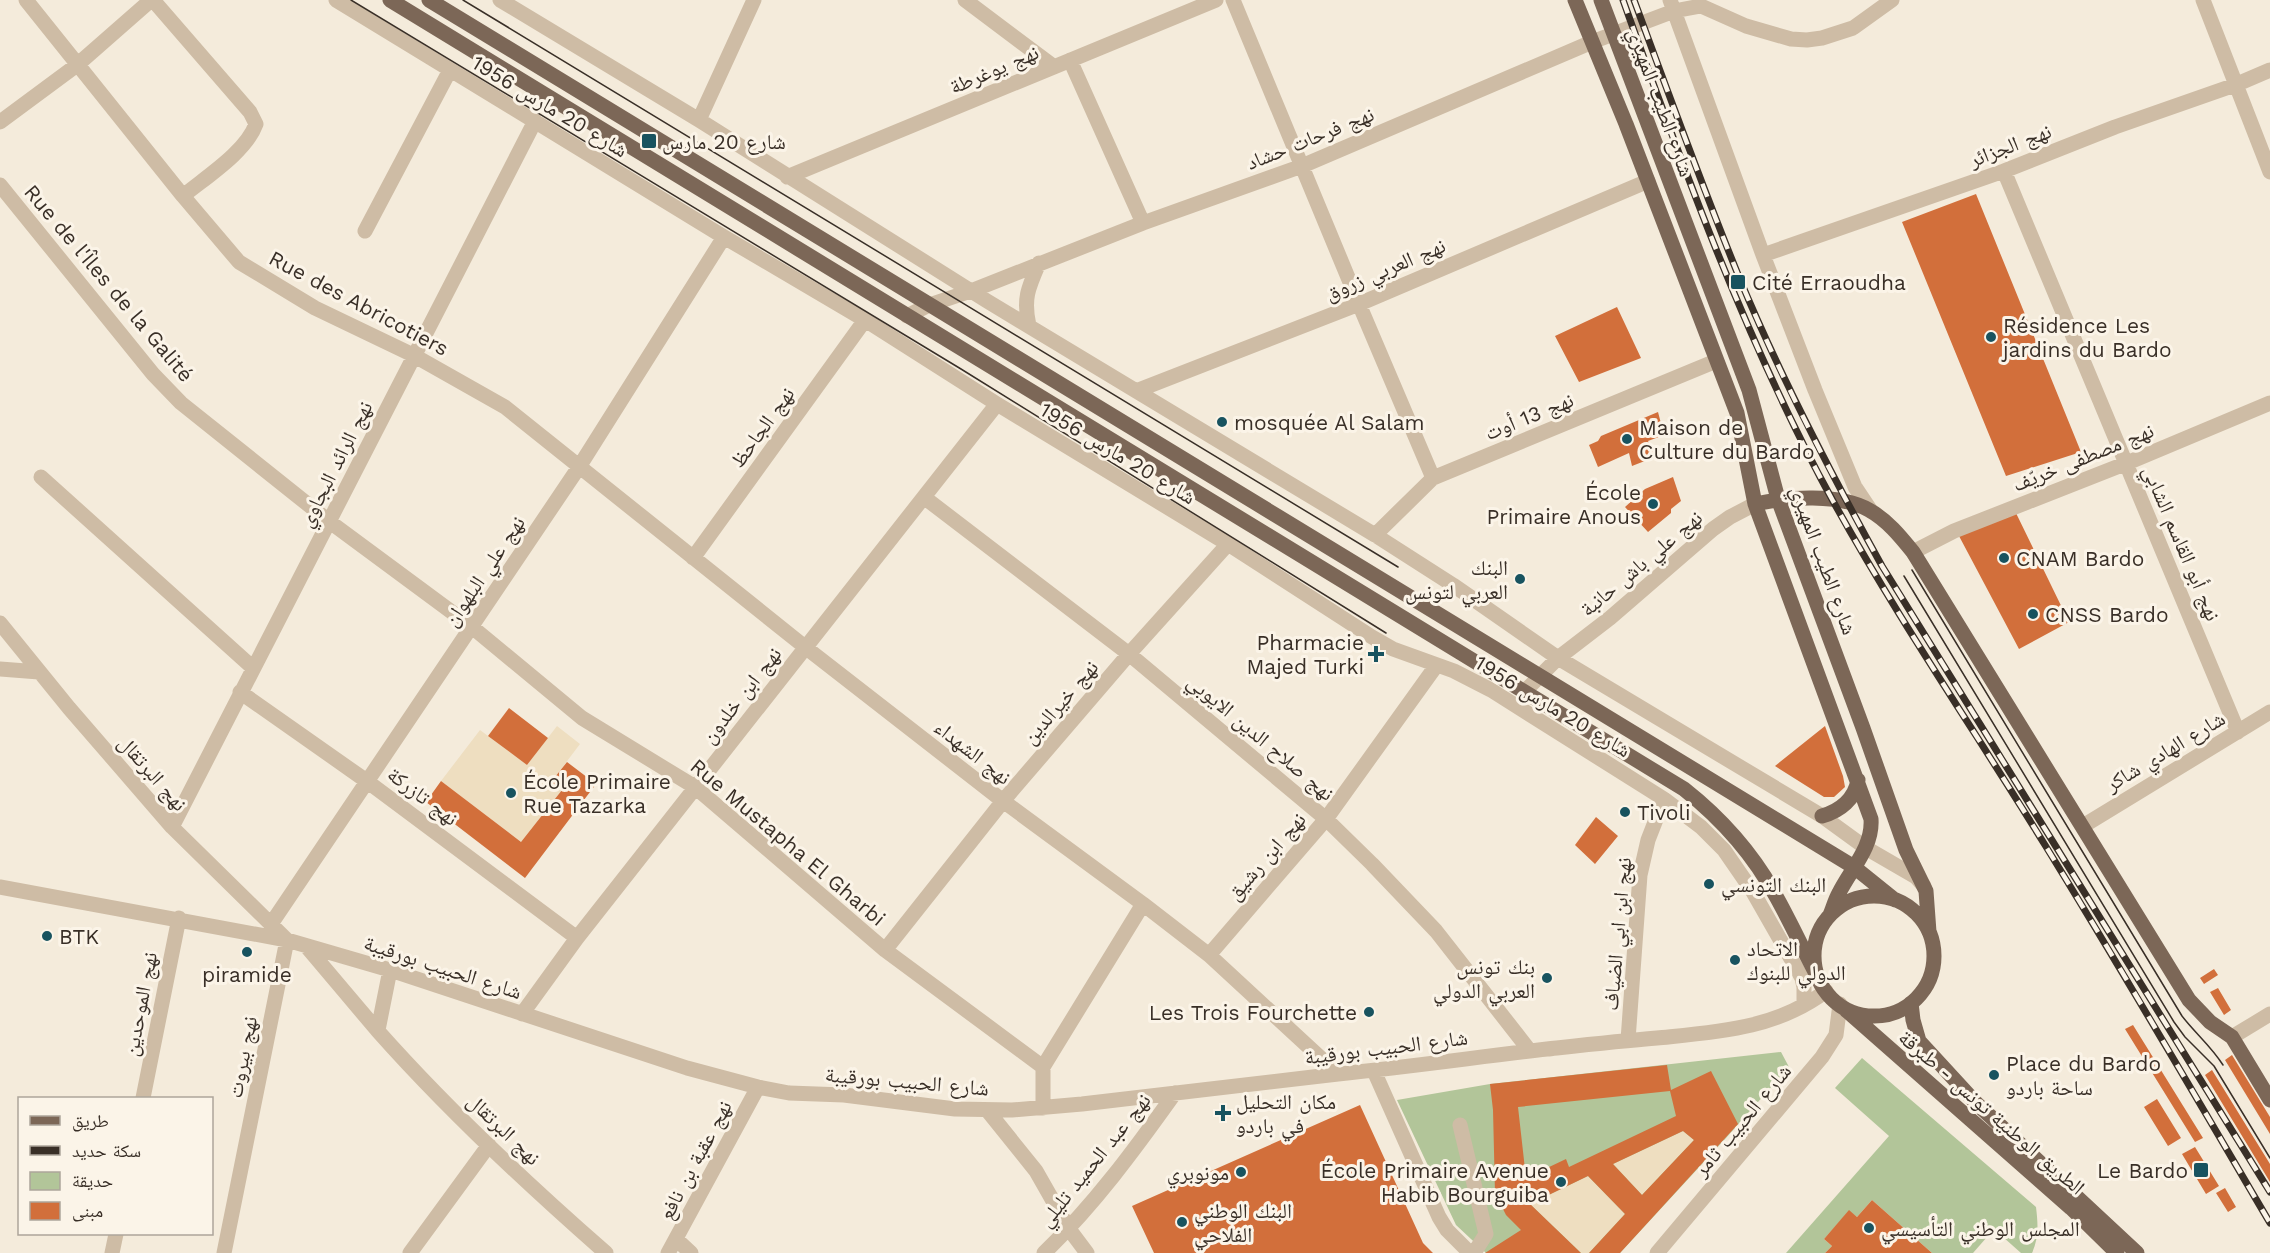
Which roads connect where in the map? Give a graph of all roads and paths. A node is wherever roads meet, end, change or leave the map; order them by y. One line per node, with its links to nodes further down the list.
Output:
1 (26, 0): 20 (street, Rue des Abricotiers)
2 (152, 0): 20 (street); 34 (street)
3 (336, 0): 22 (street, شارع 20 مارس 1956)
4 (390, 0): 36 (main road, شارع 20 مارس 1956)
5 (429, 0): 35 (main road, شارع 20 مارس 1956)
6 (500, 0): 25 (street, شارع 20 مارس 1956)
7 (754, 0): 25 (street)
8 (966, 0): 21 (street)
9 (1216, 0): 19 (street, نهج يوغرطة)
10 (1233, 0): 28 (street)
11 (1575, 0): 18 (main road, شارع الطيب المهيري)
12 (1601, 0): 17 (main road, شارع الطيب المهيري)
13 (1892, 0): 15 (street)
14 (2203, 0): 24 (street)
15 (1702, 3): 16 (street, نهج فرحات حشاد)
16 (1672, 6): 17 (street, نهج فرحات حشاد); 40 (street)
17 (1613, 34): 18 (street, نهج فرحات حشاد); 58 (main road, شارع الطيب المهيري)
18 (1592, 42): 28 (street, نهج فرحات حشاد); 32 (main road, شارع الطيب المهيري)
19 (1070, 60): 21 (street, نهج يوغرطة); 37 (street)
20 (77, 65): 27 (street); 34 (street, Rue des Abricotiers)
21 (1053, 66): 31 (street, نهج يوغرطة)
22 (450, 70): 26 (street, شارع 20 مارس 1956); 38 (street)
23 (2270, 70): 24 (street, نهج الجزائر)
24 (2235, 85): 29 (street, نهج الجزائر); 30 (street)
25 (699, 120): 31 (street, شارع 20 مارس 1956)
26 (535, 121): 39 (street, شارع 20 مارس 1956); 48 (street, نهج الرائد البجاوي)
27 (0, 122)
28 (1302, 166): 37 (street, نهج فرحات حشاد); 43 (street)
29 (2004, 171): 40 (street, نهج الجزائر); 53 (street, نهج أبو القاسم الشابي)
30 (2270, 172)
31 (788, 177): 42 (street, شارع 20 مارس 1956)
32 (1648, 181): 43 (street, نهج العربي زروق); 49 (main road, شارع الطيب المهيري)
33 (0, 185): 61 (street, Rue de l'Îles de la Galité)
34 (183, 196): 48 (street, Rue des Abricotiers)
35 (767, 205): 36 (main road); 44 (main road, شارع 20 مارس 1956)
36 (756, 222): 45 (main road, شارع 20 مارس 1956)
37 (1143, 223): 41 (street, نهج فرحات حشاد)
38 (365, 231)
39 (724, 237): 46 (street, شارع 20 مارس 1956); 54 (street, نهج علي البلهوان)
40 (1763, 255): 60 (street)
41 (1039, 263): 42 (street, نهج فرحات حشاد); 47 (street)
42 (971, 291): 44 (street, نهج فرحات حشاد); 47 (street, شارع 20 مارس 1956)
43 (1359, 304): 50 (street, نهج العربي زروق); 56 (street)
44 (929, 305): 45 (street, نهج فرحات حشاد); 75 (main road, شارع 20 مارس 1956)
45 (906, 316): 76 (main road, شارع 20 مارس 1956)
46 (865, 320): 52 (street, شارع 20 مارس 1956); 65 (street, نهج الجاحظ)
47 (1029, 326): 50 (street, شارع 20 مارس 1956)
48 (413, 355): 54 (street, Rue des Abricotiers); 61 (street, نهج الرائد البجاوي)
49 (1716, 362): 56 (street, نهج 13 أوت); 59 (main road, شارع الطيب المهيري)
50 (1136, 392): 62 (street, شارع 20 مارس 1956)
51 (2270, 403): 53 (street, نهج مصطفى خريّف)
52 (997, 404): 57 (street, نهج ابن خلدون); 63 (street, شارع 20 مارس 1956)
53 (2127, 464): 64 (street, نهج مصطفى خريّف); 79 (street, نهج أبو القاسم الشابي)
54 (579, 467): 65 (street, نهج الشهداء); 67 (street, نهج علي البلهوان)
55 (41, 477): 72 (street)
56 (1433, 478): 62 (street, نهج 13 أوت)
57 (925, 498): 68 (street, نهج ابن خلدون); 69 (street, نهج صلاح الدين الايوبي)
58 (1778, 499): 59 (main road); 60 (main road); 91 (main road, شارع الطيب المهيري)
59 (1755, 504): 70 (street, نهج علي باش حانبة); 80 (main road, شارع الطيب المهيري)
60 (1871, 511): 64 (main road)
61 (330, 522): 67 (street, Rue de l'Îles de la Galité); 72 (street, نهج الرائد البجاوي)
62 (1375, 535): 70 (street, شارع 20 مارس 1956)
63 (1228, 544): 69 (street, نهج خيرالدين); 71 (street, شارع 20 مارس 1956)
64 (1912, 552): 87 (main road)
65 (693, 558): 68 (street, نهج الشهداء)
66 (0, 623): 74 (street, نهج البرتقال)
67 (472, 627): 81 (street, نهج علي البلهوان); 82 (street, Rue Mustapha El Gharbi)
68 (805, 647): 82 (street, نهج ابن خلدون); 84 (street, نهج الشهداء)
69 (1129, 654): 84 (street, نهج خيرالدين); 86 (street, نهج صلاح الدين الايوبي)
70 (1558, 658): 75 (street, نهج علي باش حانبة); 85 (street, شارع 20 مارس 1956)
71 (1436, 666): 83 (street, شارع 20 مارس 1956); 86 (street, نهج ابن رشيق)
72 (253, 668): 77 (street, نهج الرائد البجاوي)
73 (0, 669): 74 (street)
74 (39, 672): 88 (street, نهج البرتقال)
75 (1539, 677): 76 (street, نهج علي باش حانبة); 90 (main road, شارع 20 مارس 1956)
76 (1525, 691): 105 (main road, شارع 20 مارس 1956)
77 (240, 693): 81 (street, نهج تازركة); 88 (street, نهج الرائد البجاوي)
78 (2270, 712): 79 (street, شارع الهادي شاكر)
79 (2238, 732): 87 (street, شارع الهادي شاكر)
80 (1858, 780): 85 (main road); 89 (main road, شارع الطيب المهيري)
81 (368, 782): 97 (street, نهج علي البلهوان); 99 (street, نهج تازركة)
82 (695, 787): 99 (street, نهج ابن خلدون); 102 (street, Rue Mustapha El Gharbi)
83 (1664, 800): 108 (street, شارع 20 مارس 1956); 113 (street, نهج ابن ابي الضياف)
84 (1003, 801): 94 (street, نهج الشهداء); 102 (street, نهج خيرالدين)
85 (1822, 816): 89 (street, شارع 20 مارس 1956)
86 (1326, 819): 103 (street, نهج ابن رشيق); 114 (street, نهج صلاح الدين الايوبي)
87 (2083, 826): 112 (main road)
88 (172, 827): 97 (street, نهج البرتقال)
89 (1866, 848): 90 (main road, شارع الطيب المهيري); 91 (street)
90 (1854, 867): 93 (main road, شارع 20 مارس 1956); 95 (main road, شارع الطيب المهيري)
91 (1924, 885): 98 (main road, شارع الطيب المهيري)
92 (0, 887): 96 (street, شارع الحبيب بورقيبة)
93 (1895, 900): 95 (main road); 98 (main road)
94 (1143, 904): 103 (street, نهج الشهداء); 115 (street)
95 (1830, 915): 105 (main road)
96 (179, 918): 100 (street, شارع الحبيب بورقيبة); 120 (street, نهج الموحدين)
97 (271, 924): 100 (street, نهج البرتقال)
98 (1929, 932): 106 (main road)
99 (577, 938): 109 (street, نهج ابن خلدون)
100 (287, 940): 101 (street, شارع الحبيب بورقيبة); 130 (street, نهج بيروت)
101 (306, 946): 104 (street, شارع الحبيب بورقيبة); 111 (street, نهج البرتقال)
102 (885, 950): 115 (street, Rue Mustapha El Gharbi)
103 (1209, 955): 117 (street, نهج الشهداء)
104 (390, 970): 109 (street, شارع الحبيب بورقيبة); 111 (street)
105 (1823, 986): 107 (main road); 108 (street, شارع الحبيب بورقيبة)
106 (1911, 1003): 107 (main road); 140 (main road, الطريق الوطنية تونس - طبرقة)
107 (1840, 1004): 138 (street, شارع الحبيب ثامر); 139 (main road, الطريق الوطنية تونس - طبرقة)
108 (1804, 1005): 113 (street, شارع الحبيب بورقيبة)
109 (522, 1014): 118 (street, شارع الحبيب بورقيبة)
110 (2270, 1014): 112 (street)
111 (378, 1030): 125 (street, نهج البرتقال)
112 (2232, 1037): 121 (main road)
113 (1629, 1040): 114 (street, شارع الحبيب بورقيبة)
114 (1530, 1051): 116 (street, شارع الحبيب بورقيبة)
115 (1043, 1067): 122 (street)
116 (1374, 1071): 117 (street, شارع الحبيب بورقيبة); 137 (street)
117 (1338, 1074): 119 (street, شارع الحبيب بورقيبة)
118 (758, 1087): 123 (street, شارع الحبيب بورقيبة); 128 (street, نهج عقبة بن نافع)
119 (1175, 1093): 122 (street, شارع الحبيب بورقيبة); 126 (street, نهج عبد الحميد تليلي)
120 (143, 1097)
121 (2270, 1100)
122 (1043, 1108): 123 (street, شارع الحبيب بورقيبة)
123 (987, 1110): 126 (street)
124 (1460, 1125): 137 (street)
125 (489, 1145): 131 (street); 132 (street, نهج البرتقال)
126 (1069, 1229): 135 (street, نهج عبد الحميد تليلي); 136 (street)
127 (116, 1235): 129 (street)
128 (676, 1239): 133 (street, نهج عقبة بن نافع); 134 (street)
129 (112, 1253)
130 (224, 1253)
131 (410, 1253)
132 (606, 1253)
133 (668, 1253)
134 (691, 1253)
135 (1044, 1253)
136 (1087, 1253)
137 (1472, 1253)
138 (1657, 1253)
139 (2117, 1253)
140 (2137, 1253)

